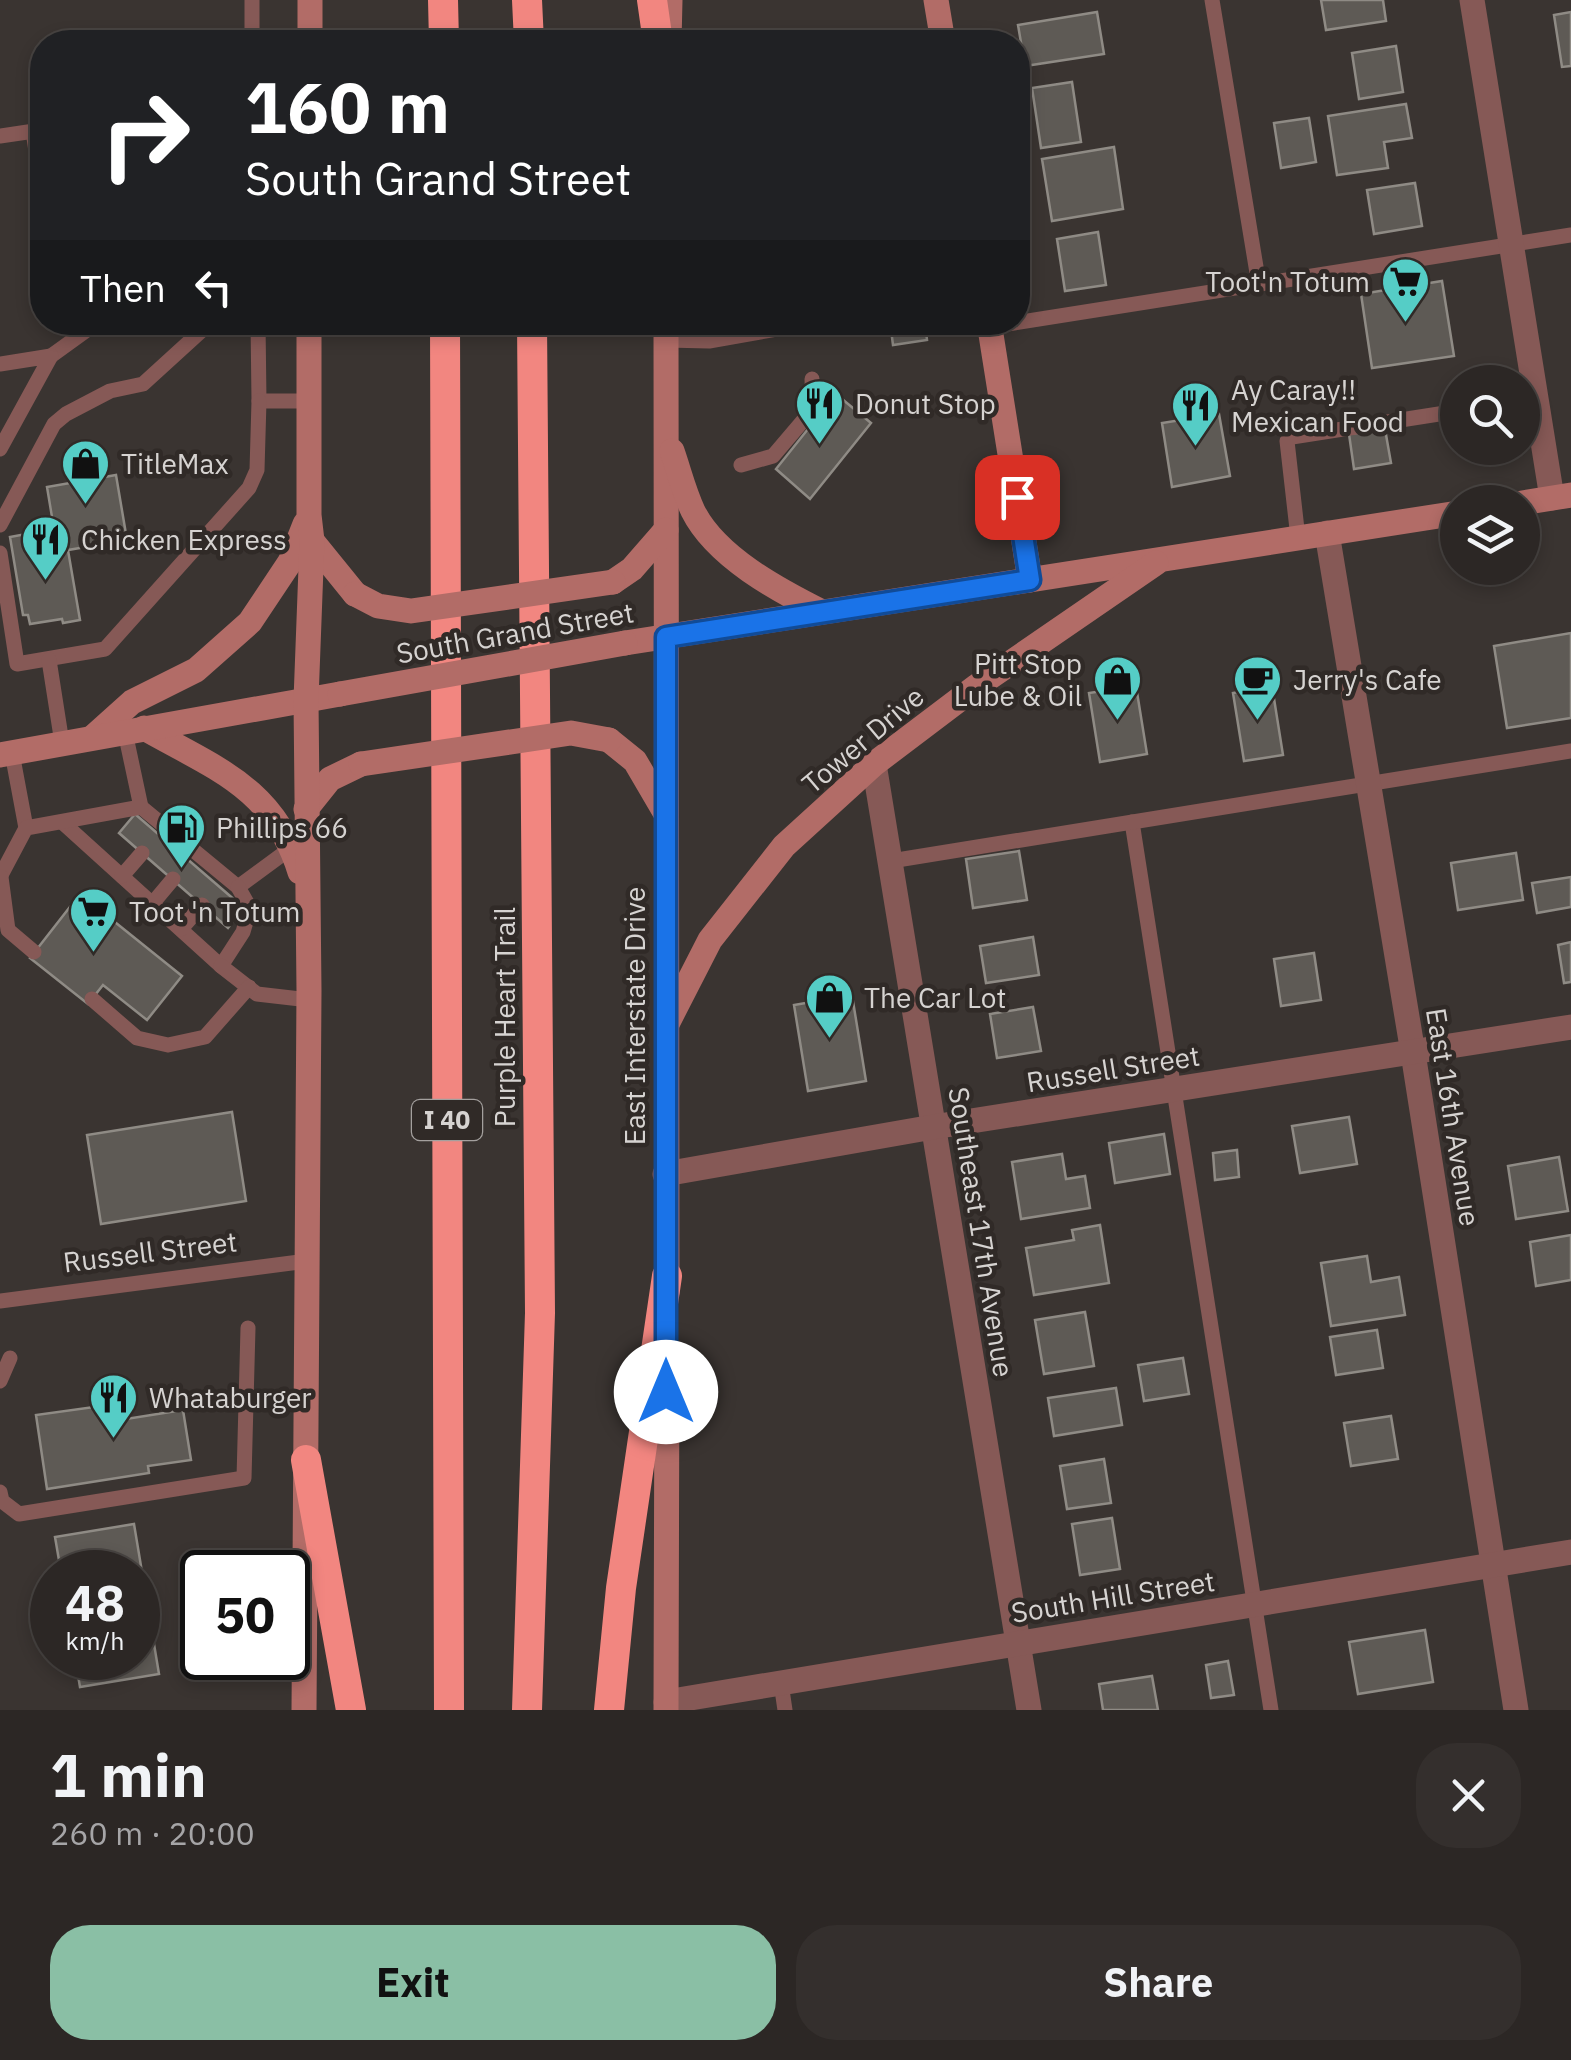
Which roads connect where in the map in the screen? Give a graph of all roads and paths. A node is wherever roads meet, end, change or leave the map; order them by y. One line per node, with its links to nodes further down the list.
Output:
1 (252, 0): 10 (lane)
2 (310, 0): 11 (main road)
3 (443, 0): 12 (highway)
4 (527, 0): 13 (highway)
5 (652, 0): 14 (highway)
6 (670, 0): 15 (main road)
7 (936, 0): 16 (main road)
8 (1212, 0): 21 (lane)
9 (1472, 0): 20 (street)
10 (252, 30)
11 (310, 30)
12 (444, 30)
13 (528, 30)
14 (656, 30)
15 (669, 30)
16 (941, 30)
17 (30, 131): 18 (lane)
18 (0, 136)
19 (1571, 235): 20 (lane)
20 (1511, 245): 21 (lane); 35 (street)
21 (1259, 285): 22 (lane)
22 (1030, 319)
23 (80, 335): 33 (lane)
24 (197, 335): 46 (lane)
25 (258, 335): 37 (lane)
26 (310, 335): 38 (main road)
27 (445, 335): 109 (highway, I 40)
28 (532, 335): 110 (highway, Purple Heart Trail)
29 (666, 335): 41 (main road, East Interstate Drive)
30 (682, 335): 31 (lane)
31 (740, 335)
32 (991, 335): 53 (main road)
33 (51, 356): 34 (lane); 42 (lane)
34 (0, 364)
35 (1525, 365)
36 (812, 379): 43 (lane)
37 (258, 401): 38 (lane); 56 (lane)
38 (310, 401): 47 (main road)
39 (1440, 414): 50 (lane)
40 (1540, 433): 44 (street)
41 (666, 435): 48 (main road, East Interstate Drive); 54 (main road)
42 (0, 448)
43 (741, 465)
44 (1561, 497)
45 (1440, 516): 49 (main road, South Grand Street)
46 (0, 525)
47 (311, 528): 48 (main road, bridge); 57 (main road); 59 (main road)
48 (666, 530): 55 (main road, East Interstate Drive)
49 (1327, 534): 50 (main road, South Grand Street); 64 (street, East 16th Avenue)
50 (1298, 538): 52 (main road, South Grand Street)
51 (0, 553): 56 (lane)
52 (1161, 560): 53 (main road, South Grand Street); 63 (main road, Tower Drive)
53 (1030, 580): 54 (main road, South Grand Street)
54 (822, 612): 55 (main road, South Grand Street)
55 (666, 637): 57 (main road, South Grand Street, bridge); 67 (main road, East Interstate Drive)
56 (49, 660): 60 (lane)
57 (306, 700): 58 (main road, South Grand Street); 66 (main road)
58 (134, 730): 59 (main road, South Grand Street); 65 (lane); 71 (main road)
59 (93, 737): 60 (main road, South Grand Street)
60 (62, 744): 62 (main road, South Grand Street)
61 (1571, 751): 64 (lane)
62 (6, 754): 70 (lane)
63 (874, 764): 73 (street, Southeast 17th Avenue); 87 (main road, Tower Drive)
64 (1368, 784): 69 (lane); 89 (street, East 16th Avenue)
65 (141, 807): 68 (lane); 77 (lane)
66 (306, 809): 67 (main road, bridge); 78 (main road)
67 (666, 814): 87 (main road, East Interstate Drive)
68 (62, 822): 70 (lane); 74 (lane)
69 (1132, 822): 73 (lane); 90 (lane)
70 (26, 828): 75 (lane)
71 (292, 848): 77 (lane); 78 (main road)
72 (142, 853): 74 (lane)
73 (891, 861): 91 (street, Southeast 17th Avenue)
74 (122, 876): 79 (lane)
75 (0, 877): 82 (lane)
76 (172, 880): 79 (lane)
77 (228, 884): 83 (lane)
78 (308, 898): 86 (main road)
79 (152, 904): 81 (lane)
80 (202, 906): 81 (lane)
81 (182, 929): 83 (lane)
82 (34, 952)
83 (222, 966): 84 (lane)
84 (249, 987): 85 (lane); 86 (lane)
85 (92, 999)
86 (309, 1000): 93 (main road)
87 (665, 1026): 92 (main road, East Interstate Drive)
88 (1571, 1028): 89 (street, Russell Street)
89 (1413, 1053): 90 (street, Russell Street); 102 (street, East 16th Avenue)
90 (1174, 1090): 91 (street, Russell Street); 103 (lane)
91 (933, 1127): 92 (street, Russell Street); 104 (street, Southeast 17th Avenue)
92 (665, 1174): 94 (main road, East Interstate Drive)
93 (307, 1262): 95 (lane, Russell Street); 99 (main road)
94 (667, 1276): 106 (main road, East Interstate Drive); 111 (highway)
95 (0, 1301)
96 (248, 1328): 100 (lane)
97 (10, 1358): 98 (lane)
98 (0, 1381)
99 (306, 1460): 107 (main road); 108 (highway)
100 (0, 1492)
101 (1571, 1552): 102 (street, South Hill Street)
102 (1493, 1565): 103 (street, South Hill Street); 115 (street, East 16th Avenue)
103 (1254, 1604): 104 (street, South Hill Street); 114 (lane)
104 (1018, 1642): 105 (street, South Hill Street); 113 (street, Southeast 17th Avenue)
105 (780, 1683): 106 (street, South Hill Street); 112 (lane)
106 (666, 1706)
107 (304, 1710)
108 (351, 1710)
109 (449, 1710)
110 (527, 1710)
111 (609, 1710)
112 (785, 1710)
113 (1029, 1710)
114 (1271, 1710)
115 (1516, 1710)

